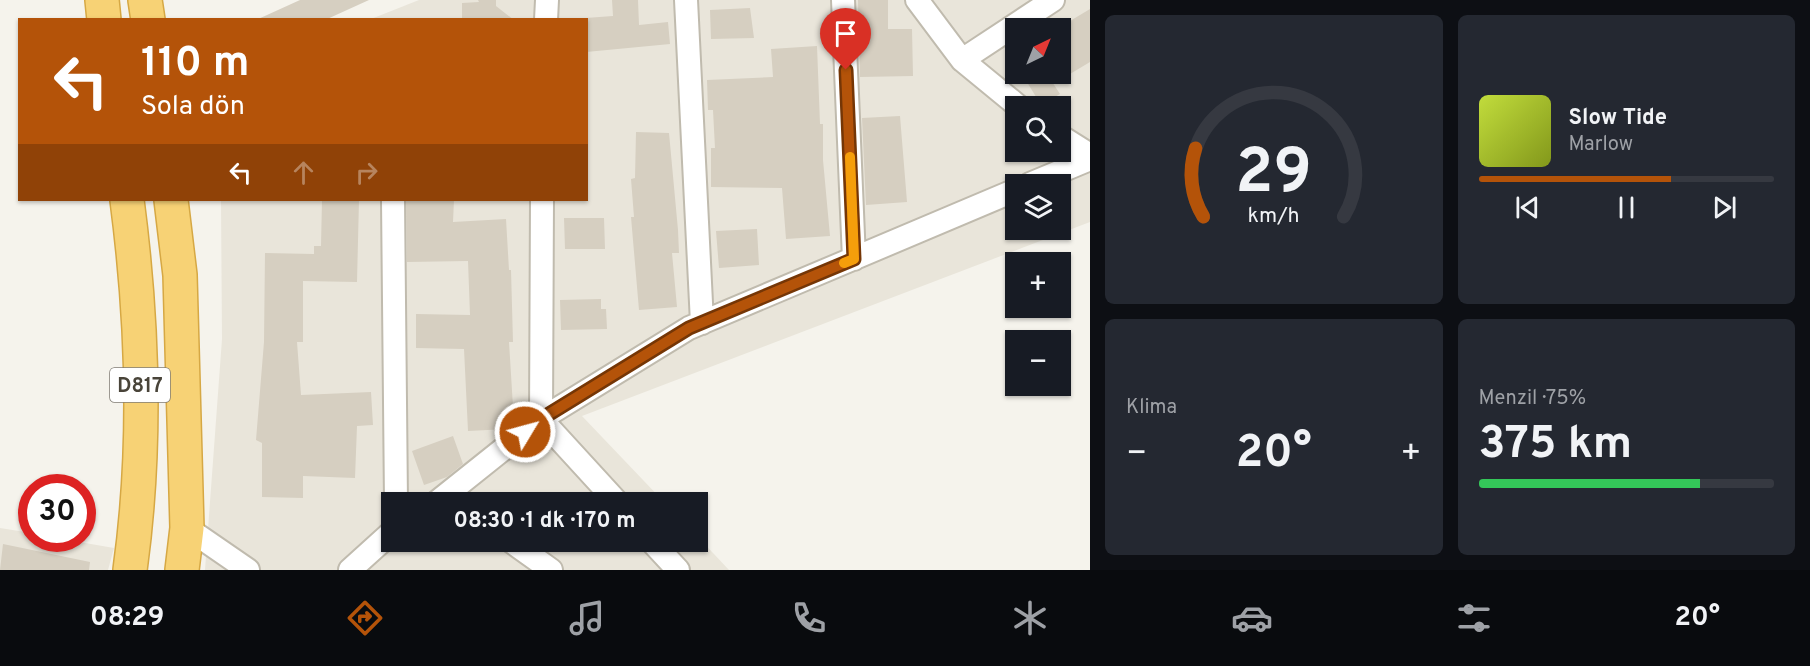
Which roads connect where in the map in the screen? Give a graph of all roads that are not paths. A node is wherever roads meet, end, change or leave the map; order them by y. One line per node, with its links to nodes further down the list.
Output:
1 (102, 0): 8 (highway)
2 (145, 0): 9 (highway)
3 (547, 0): 10 (street)
4 (686, 0): 22 (street)
5 (843, 0): 21 (street)
6 (917, 0): 11 (street)
7 (1053, 0): 11 (street)
8 (104, 18)
9 (148, 18)
10 (546, 18)
11 (962, 60): 12 (street)
12 (1006, 96)
13 (1071, 144): 14 (street)
14 (1090, 157): 15 (street)
15 (1052, 174)
16 (1005, 195): 21 (street)
17 (128, 201): 31 (highway, D817)
18 (171, 201): 27 (highway, D817)
19 (393, 201): 24 (street)
20 (542, 201): 23 (street)
21 (854, 259): 22 (street)
22 (702, 323): 23 (street)
23 (541, 419): 25 (street); 26 (street)
24 (396, 492)
25 (456, 492)
26 (608, 492)
27 (187, 528): 32 (highway, D817); 33 (street)
28 (381, 542): 34 (street)
29 (526, 552): 35 (street)
30 (661, 552): 36 (street)
31 (130, 570)
32 (182, 570)
33 (248, 570)
34 (350, 570)
35 (551, 570)
36 (678, 570)

